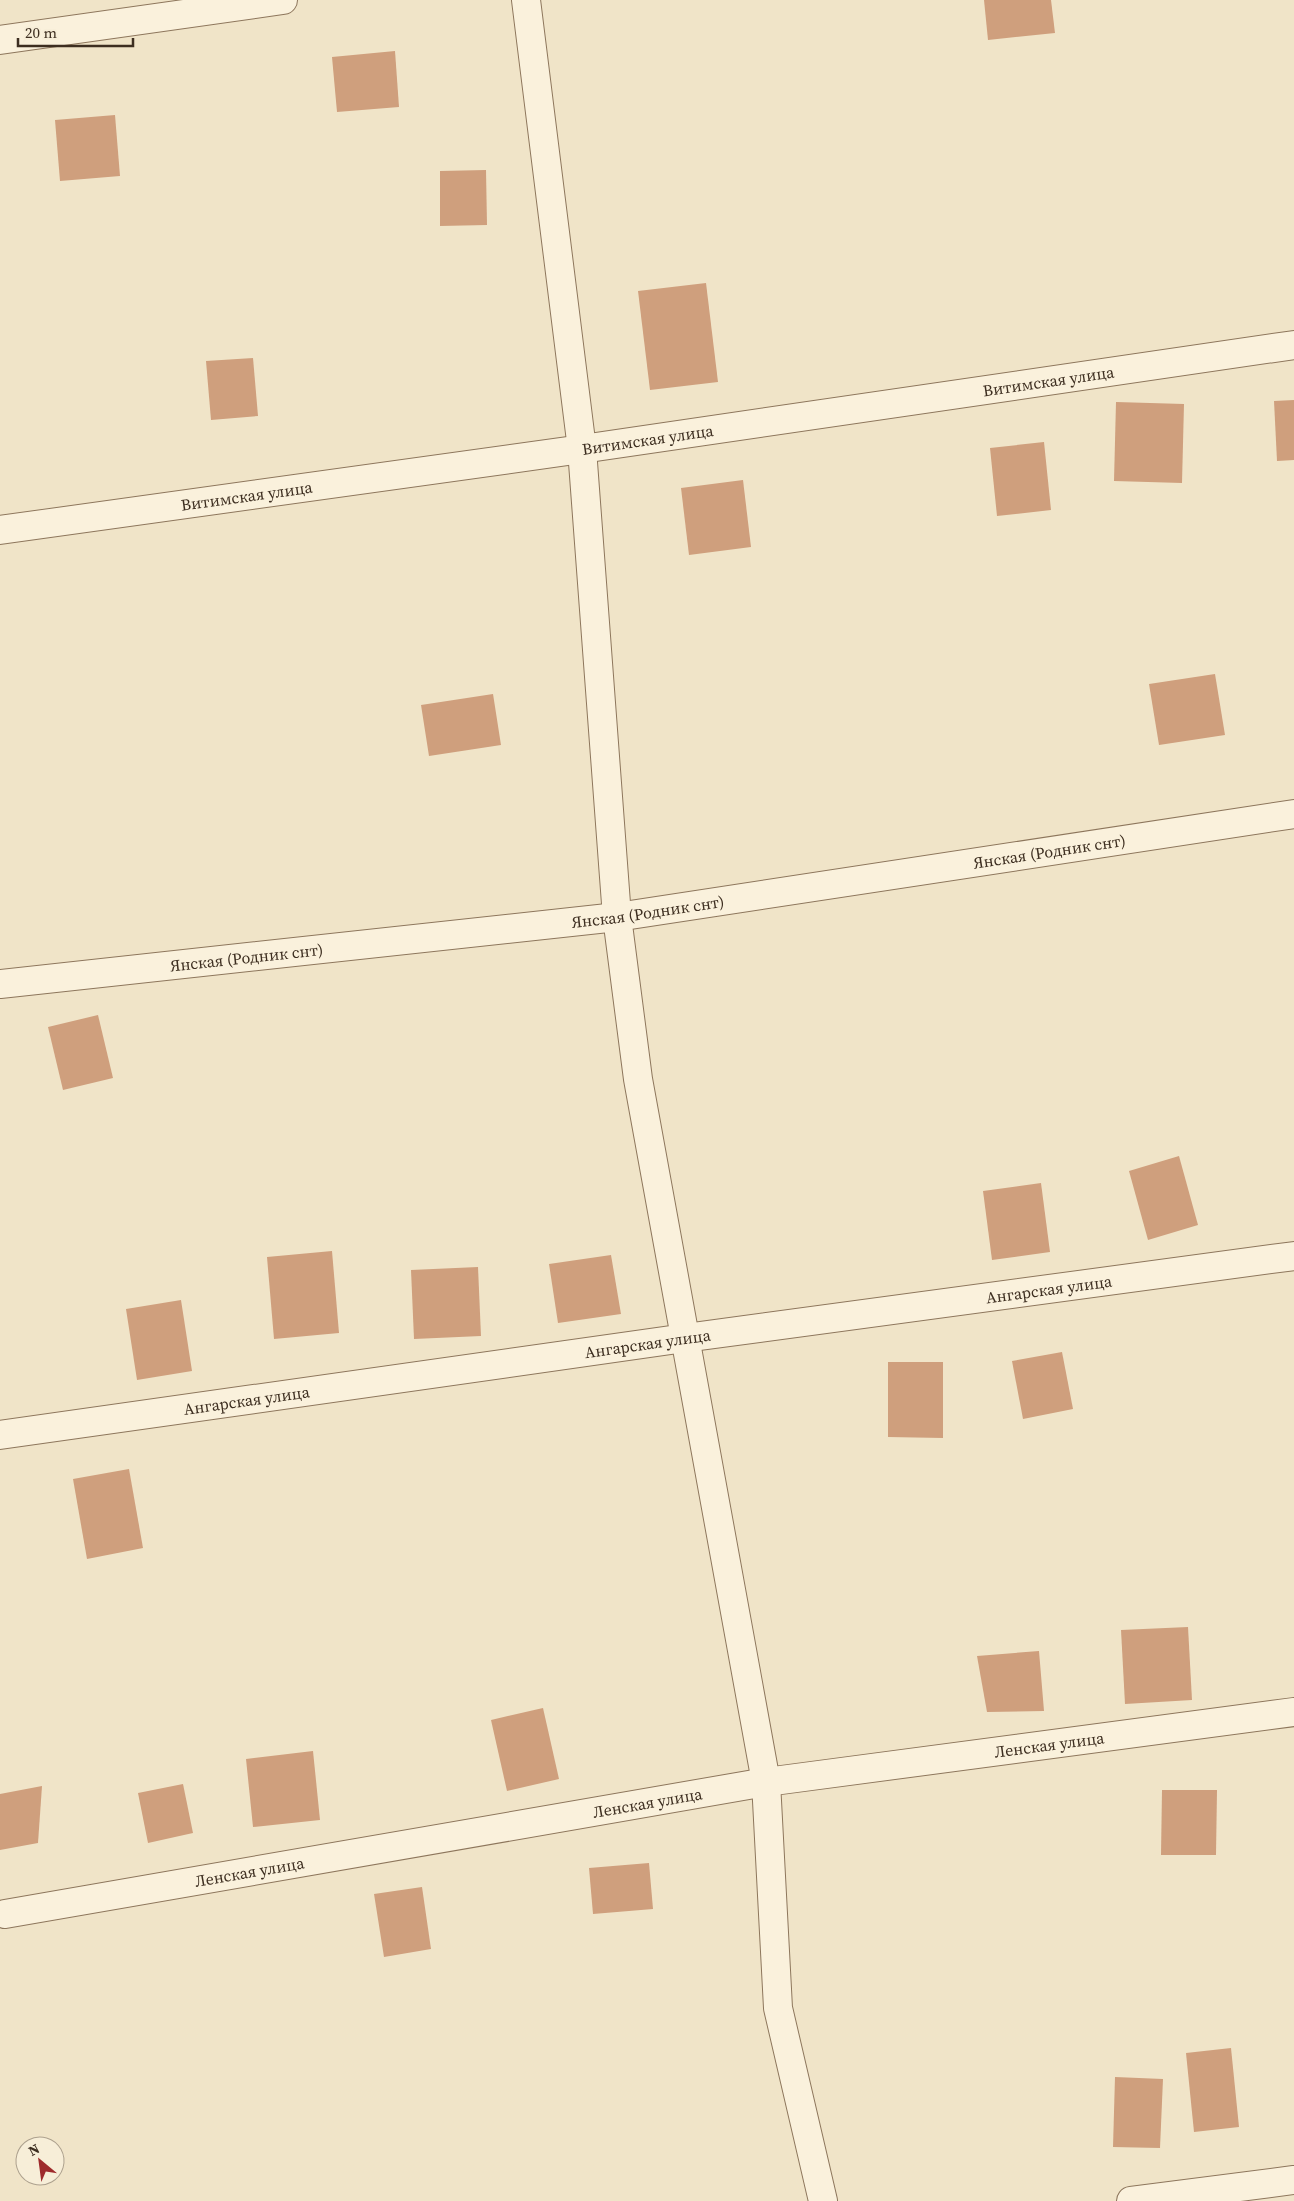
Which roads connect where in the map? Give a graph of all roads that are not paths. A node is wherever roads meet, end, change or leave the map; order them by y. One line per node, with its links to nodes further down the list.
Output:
1 (283, 0): 3 (street)
2 (526, 0): 5 (street)
3 (0, 40)
4 (1294, 345): 5 (street, Витимская улица)
5 (582, 449): 6 (street, Витимская улица); 8 (street)
6 (0, 530)
7 (1294, 814): 8 (street, Янская (Родник снт))
8 (617, 917): 9 (street, Янская (Родник снт)); 11 (street)
9 (0, 984)
10 (1294, 1256): 11 (street, Ангарская улица)
11 (685, 1338): 12 (street, Ангарская улица); 14 (street)
12 (0, 1435)
13 (1294, 1712): 14 (street, Ленская улица)
14 (766, 1782): 15 (street, Ленская улица); 17 (street)
15 (5, 1914)
16 (1294, 2180): 18 (street)
17 (823, 2201)
18 (1131, 2201)

